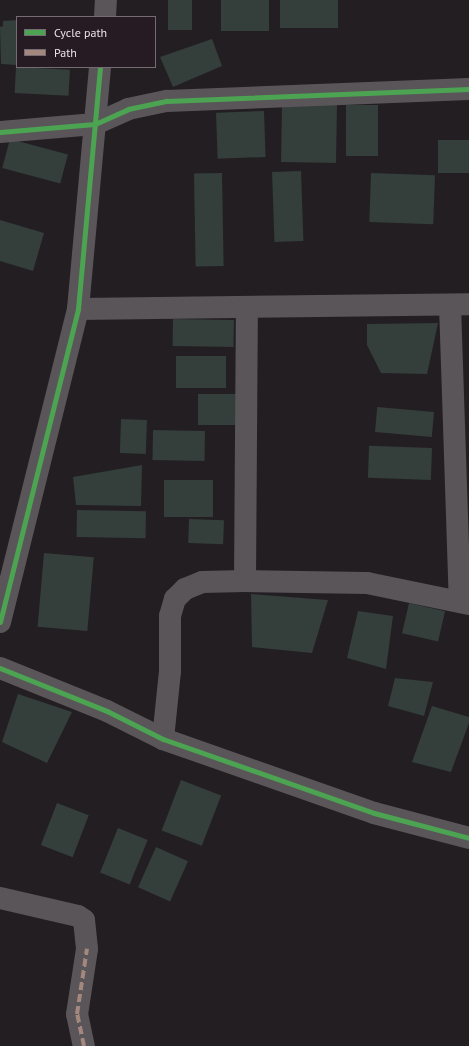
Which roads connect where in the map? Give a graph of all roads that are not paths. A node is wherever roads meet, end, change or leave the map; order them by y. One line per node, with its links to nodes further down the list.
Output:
1 (106, 0): 2 (street)
2 (105, 16)
3 (100, 68): 5 (street)
4 (469, 89): 5 (street)
5 (95, 124): 6 (street); 9 (street)
6 (0, 132)
7 (460, 304): 8 (street); 11 (street)
8 (248, 308): 9 (street); 10 (street)
9 (78, 309): 12 (street)
10 (245, 581): 11 (street); 14 (street)
11 (465, 602)
12 (0, 622)
13 (0, 668): 14 (street)
14 (163, 739): 15 (street)
15 (469, 838)
16 (0, 898): 17 (street)
17 (84, 1046)

